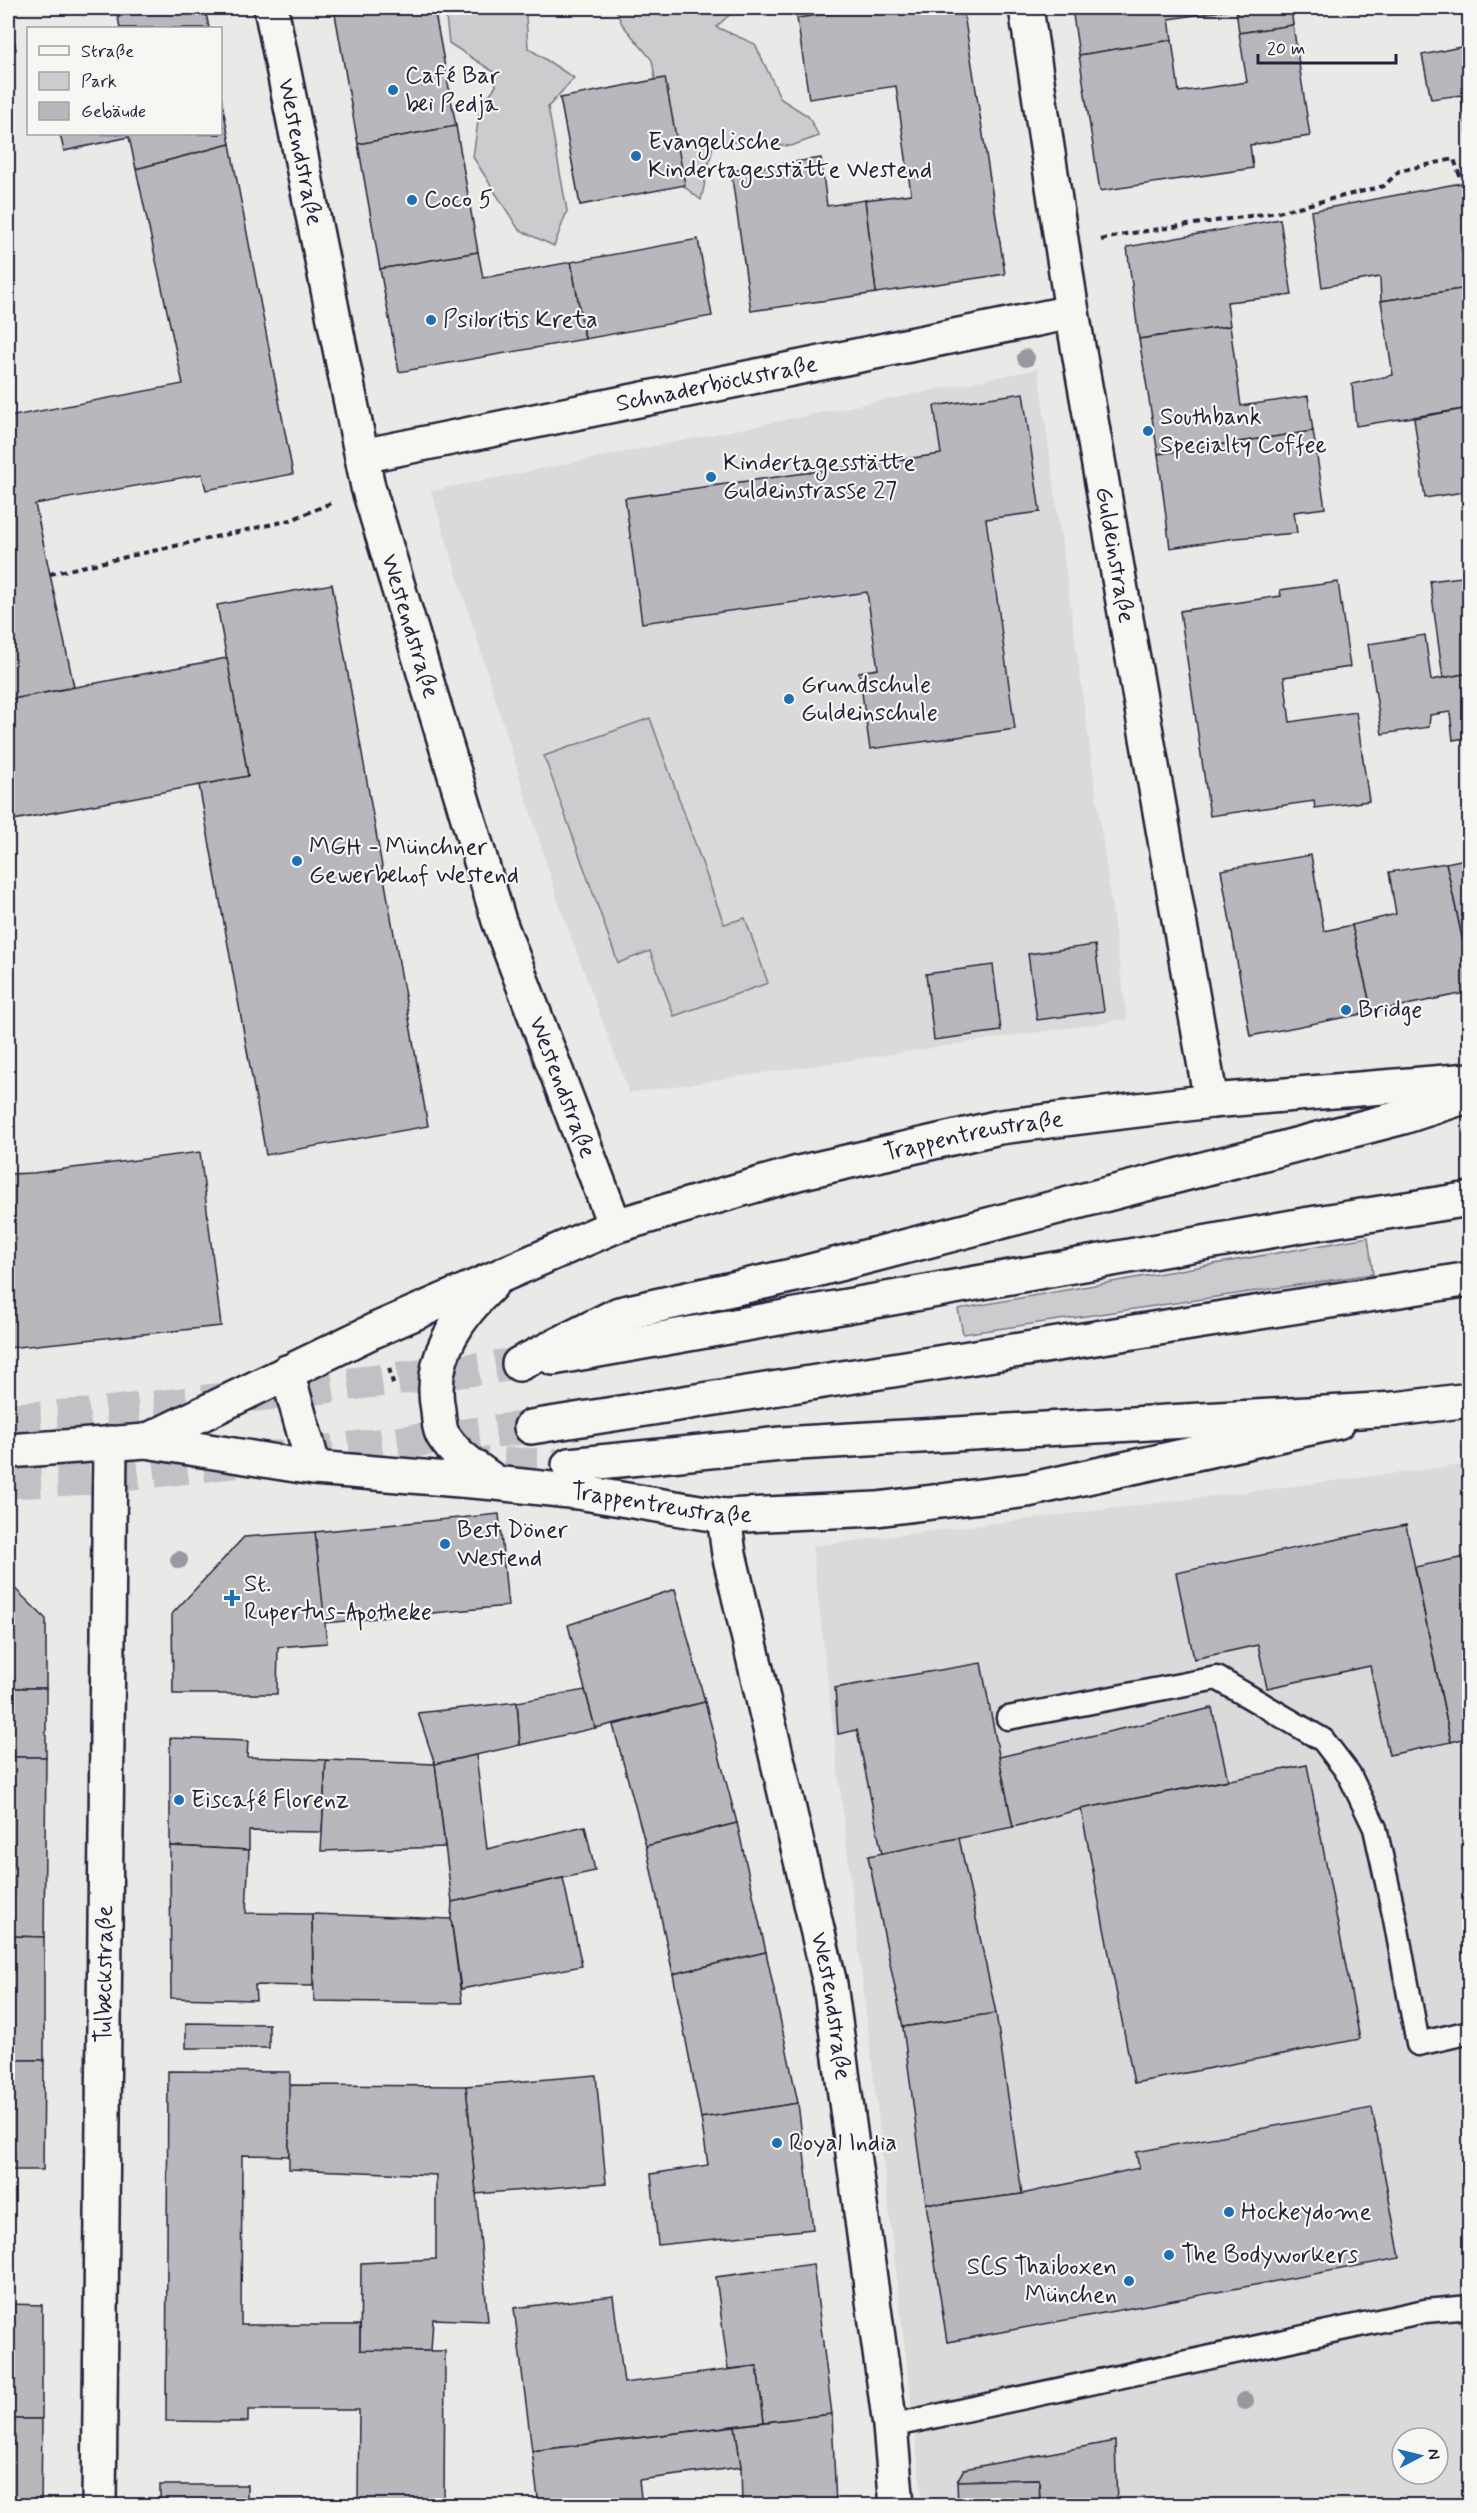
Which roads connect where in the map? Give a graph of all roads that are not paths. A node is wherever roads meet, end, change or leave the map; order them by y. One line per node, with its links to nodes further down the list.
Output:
1 (271, 8): 4 (main road, Westendstraße)
2 (1026, 8): 3 (main road, Guldeinstraße)
3 (1072, 312): 4 (main road, Schnaderböckstraße); 7 (main road, Guldeinstraße)
4 (362, 456): 9 (main road, Westendstraße)
5 (1470, 1080): 7 (main road, Trappentreustraße)
6 (1470, 1095): 8 (main road)
7 (1211, 1101): 9 (main road, Trappentreustraße)
8 (1470, 1199)
9 (615, 1226): 10 (main road, Trappentreustraße)
10 (499, 1278): 12 (main road, Trappentreustraße); 21 (main road, Trappentreustraße)
11 (1470, 1279): 15 (main road)
12 (287, 1372): 16 (main road, Trappentreustraße); 20 (main road)
13 (1470, 1400): 14 (main road)
14 (1395, 1409): 19 (main road); 22 (main road, Trappentreustraße)
15 (531, 1426)
16 (146, 1441): 17 (main road, Trappentreustraße); 20 (main road, Trappentreustraße)
17 (110, 1443): 18 (main road, Trappentreustraße); 27 (main road, Tulbeckstraße)
18 (8, 1451)
19 (569, 1465)
20 (314, 1468): 21 (main road, Trappentreustraße)
21 (496, 1483): 22 (main road, Trappentreustraße)
22 (724, 1516): 26 (main road, Westendstraße)
23 (1008, 1718): 24 (lane)
24 (1470, 2032)
25 (1470, 2307): 26 (lane)
26 (890, 2426): 28 (main road, Westendstraße)
27 (99, 2505)
28 (897, 2505)

